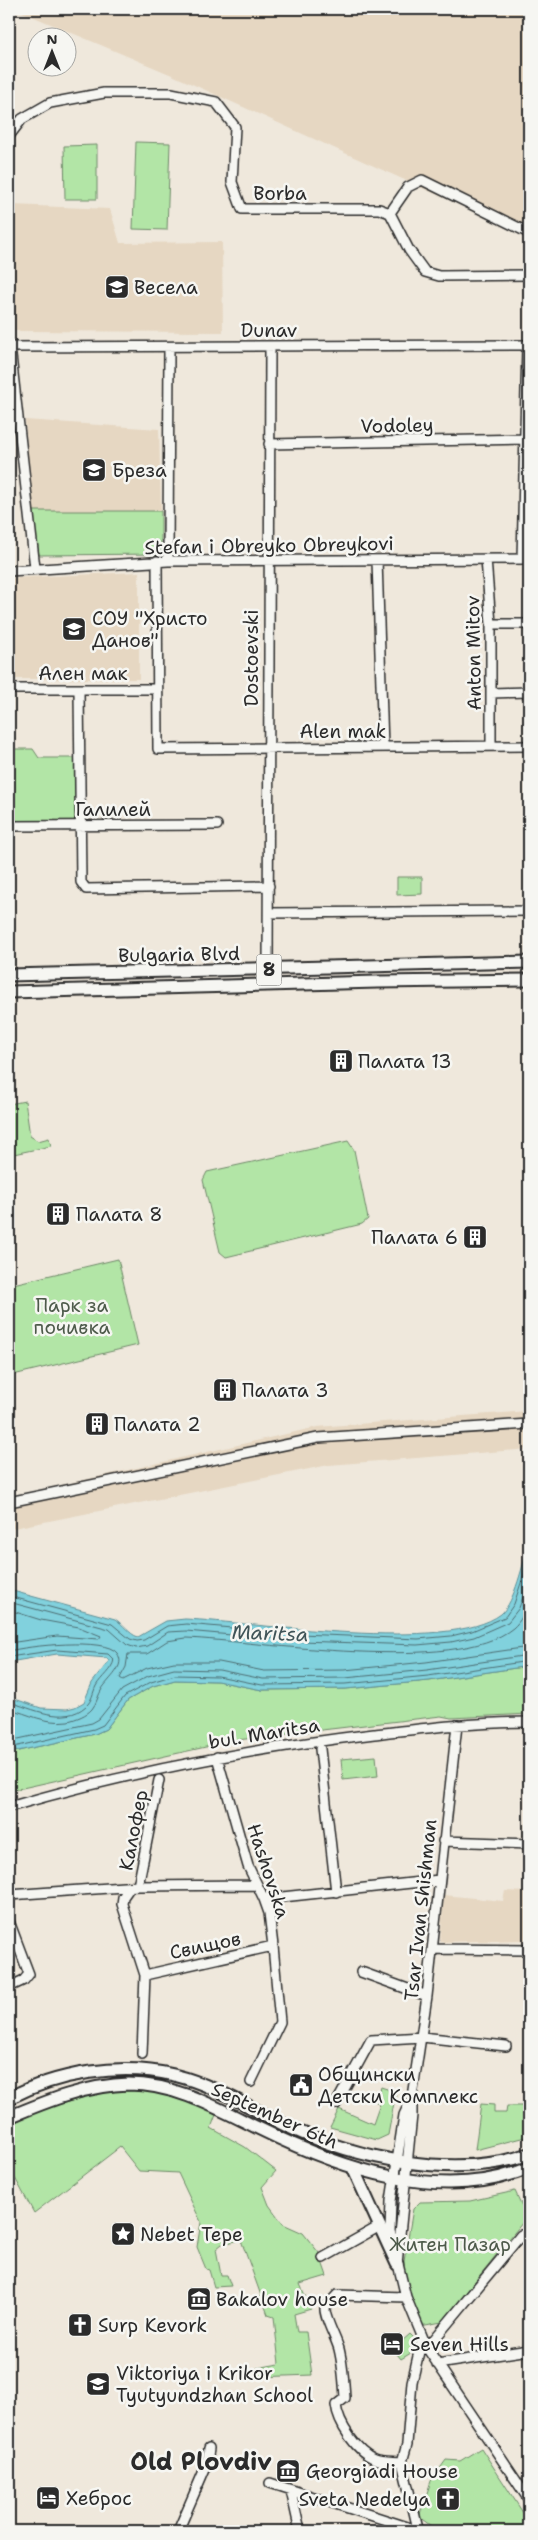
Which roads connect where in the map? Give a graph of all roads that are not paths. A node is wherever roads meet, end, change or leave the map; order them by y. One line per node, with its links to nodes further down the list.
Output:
1 (9, 136): 2 (street, Borba)
2 (390, 213): 3 (street); 4 (street)
3 (529, 233)
4 (529, 275)
5 (528, 345): 7 (street, Dunav); 9 (street)
6 (169, 346): 7 (street, Dunav); 8 (street, Dunav); 15 (street)
7 (270, 346): 10 (street, Dostoevski)
8 (9, 347): 17 (street)
9 (526, 439): 10 (street, Vodoley); 12 (street)
10 (269, 444): 16 (street, Dostoevski)
11 (486, 559): 12 (street, Stefan i Obreyko Obreykovi); 13 (street, Stefan i Obreyko Obreykovi); 19 (street, Anton Mitov)
12 (525, 559)
13 (377, 560): 16 (street, Stefan i Obreyko Obreykovi); 28 (street)
14 (157, 561): 15 (street, Stefan i Obreyko Obreykovi); 17 (street, Stefan i Obreyko Obreykovi); 21 (street)
15 (168, 561): 16 (street, Stefan i Obreyko Obreykovi)
16 (268, 561): 29 (street, Dostoevski)
17 (35, 568): 18 (street, Stefan i Obreyko Obreykovi)
18 (9, 571)
19 (491, 624): 20 (street); 25 (street, Anton Mitov)
20 (529, 624)
21 (157, 688): 23 (street, Ален мак); 29 (street, Alen mak)
22 (9, 689): 23 (street, Ален мак)
23 (80, 690): 32 (street)
24 (529, 692): 25 (street)
25 (491, 693): 26 (street, Anton Mitov)
26 (491, 746): 27 (street, Alen mak); 28 (street, Alen mak)
27 (529, 746)
28 (383, 747): 29 (street, Alen mak)
29 (267, 748): 33 (street, Dostoevski)
30 (217, 825): 32 (street, Галилей)
31 (9, 826): 32 (street, Галилей)
32 (81, 826): 33 (street)
33 (268, 886): 35 (street, Dostoevski)
34 (529, 911): 35 (street)
35 (269, 913): 37 (street, Dostoevski)
36 (529, 962): 37 (main road, Bulgaria Blvd / 8)
37 (268, 970): 38 (main road, Bulgaria Blvd / 8)
38 (9, 975)
39 (529, 980): 40 (main road, 8)
40 (9, 992)
41 (529, 1424): 42 (street)
42 (9, 1502)
43 (529, 1722): 44 (street, bul. Maritsa)
44 (457, 1725): 46 (street, bul. Maritsa); 49 (street, Tsar Ivan Shishman)
45 (320, 1749): 54 (street)
46 (217, 1756): 48 (street, bul. Maritsa); 52 (street, Hashovska)
47 (159, 1780): 53 (street, Калофер)
48 (9, 1806)
49 (443, 1841): 50 (street); 51 (street, Tsar Ivan Shishman)
50 (529, 1844)
51 (439, 1880): 54 (street); 59 (street, Tsar Ivan Shishman)
52 (257, 1884): 53 (street); 56 (street, Hashovska)
53 (134, 1887): 55 (street); 62 (street, Калофер)
54 (336, 1892): 56 (street)
55 (9, 1895)
56 (264, 1899): 58 (street, Hashovska)
57 (9, 1921): 63 (street)
58 (273, 1946): 62 (street, Свищов); 68 (street, Hashovska)
59 (433, 1949): 60 (street); 64 (street, Tsar Ivan Shishman)
60 (529, 1950)
61 (361, 1972): 64 (street)
62 (145, 1975): 67 (street, Калофер)
63 (9, 1988)
64 (427, 1996): 65 (street, Tsar Ivan Shishman)
65 (422, 2037): 66 (street); 72 (street); 75 (street, Tsar Ivan Shishman)
66 (506, 2046)
67 (142, 2054)
68 (251, 2082)
69 (32, 2086): 70 (main road); 71 (main road); 75 (main road, September 6th)
70 (9, 2093)
71 (9, 2098)
72 (336, 2104)
73 (9, 2117): 76 (main road, September 6th)
74 (529, 2154): 75 (main road, September 6th)
75 (402, 2161): 78 (street, Tsar Ivan Shishman)
76 (353, 2168): 78 (main road, September 6th); 79 (main road)
77 (529, 2168): 78 (main road, September 6th)
78 (399, 2177): 82 (street); 82 (street)
79 (380, 2226): 81 (street); 82 (main road)
80 (529, 2243): 84 (street)
81 (323, 2258)
82 (397, 2264): 83 (street)
83 (406, 2297): 84 (street); 88 (street)
84 (425, 2344): 86 (street); 88 (street)
85 (529, 2350): 86 (street)
86 (437, 2364): 91 (street)
87 (209, 2448): 93 (street)
88 (402, 2462): 92 (street)
89 (270, 2483): 90 (street)
90 (291, 2491): 92 (street); 94 (street)
91 (529, 2500)
92 (419, 2530)
93 (178, 2531)
94 (300, 2531)

